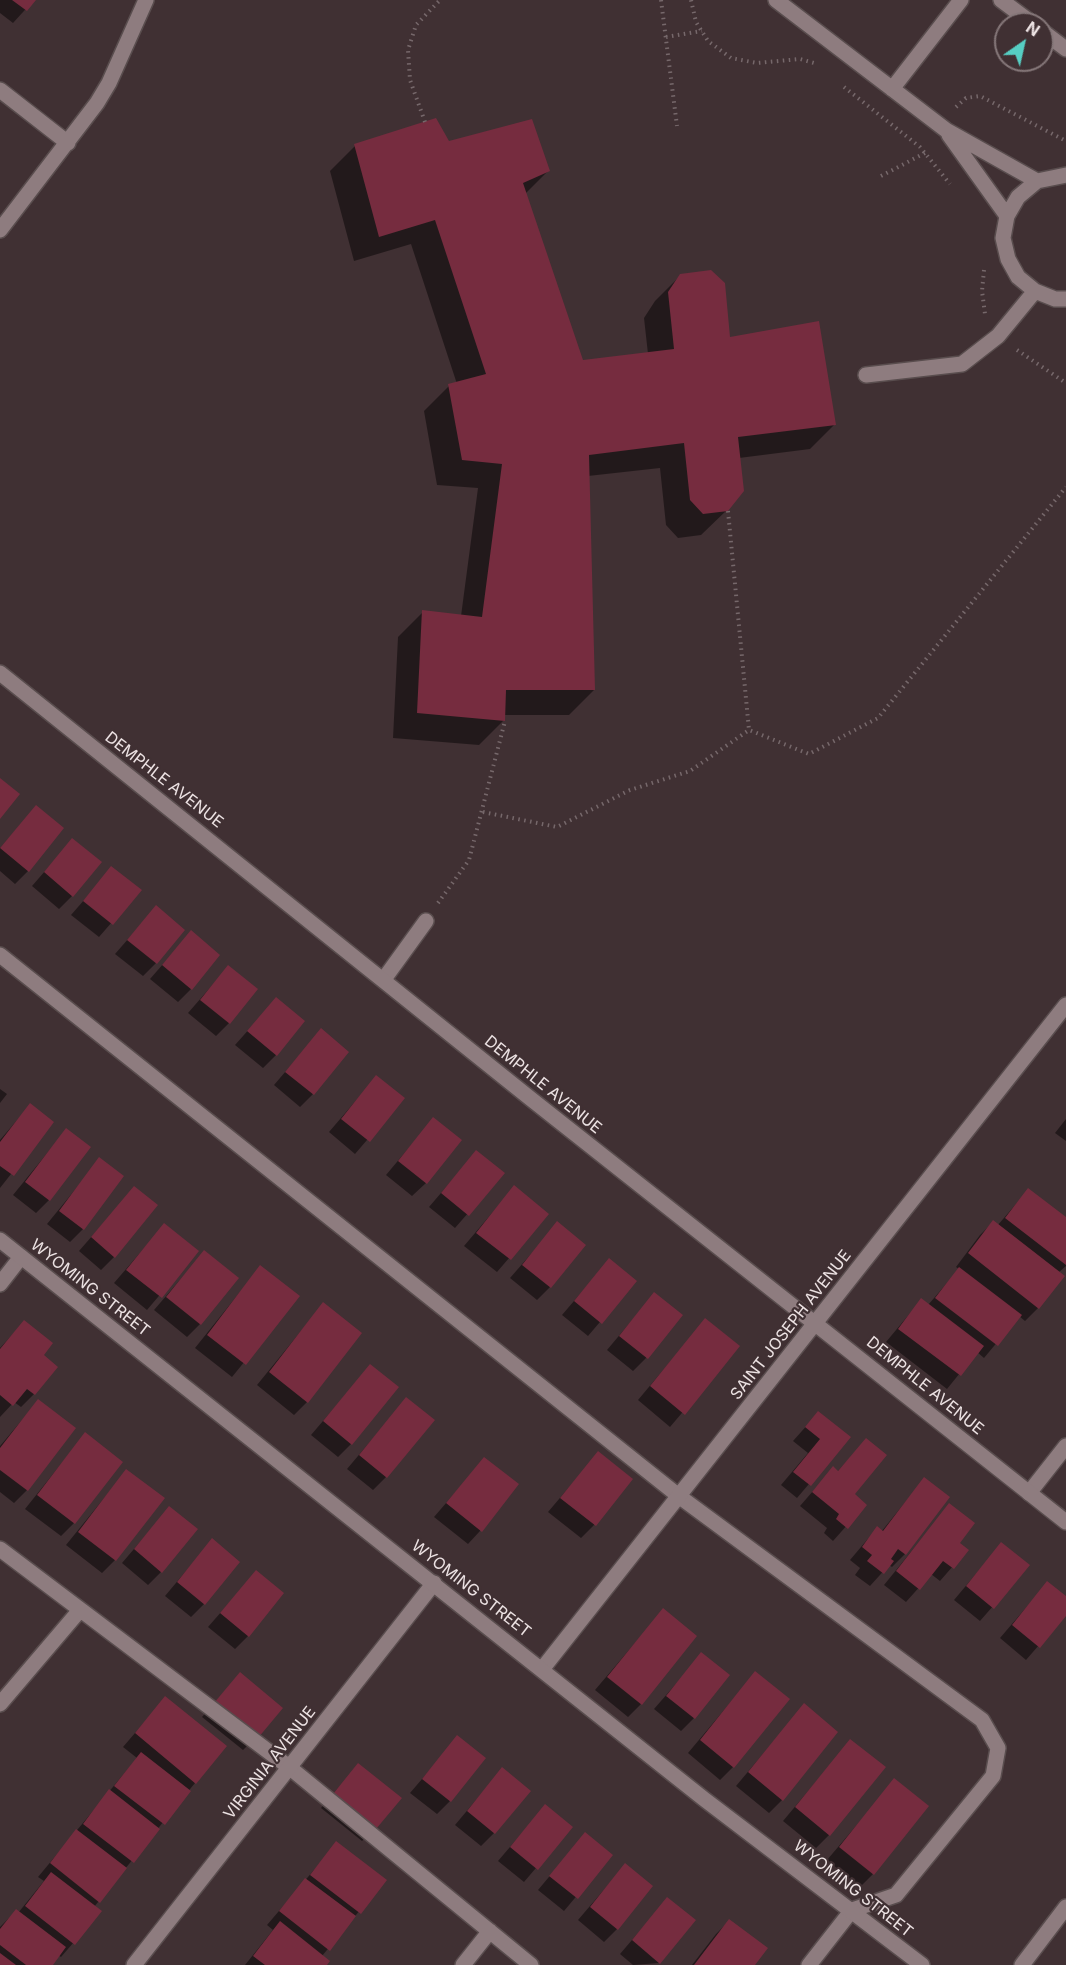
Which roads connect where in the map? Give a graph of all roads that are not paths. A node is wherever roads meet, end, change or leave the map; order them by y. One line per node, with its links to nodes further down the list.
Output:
1 (146, 0): 9 (street)
2 (776, 0): 6 (street)
3 (961, 0): 6 (street)
4 (1001, 0): 5 (street)
5 (1017, 12)
6 (892, 89): 8 (street)
7 (0, 90): 9 (street)
8 (946, 130): 11 (street); 12 (street)
9 (68, 143): 13 (street)
10 (1066, 175): 11 (street)
11 (1037, 181): 12 (street)
12 (1007, 216): 14 (street)
13 (0, 230)
14 (1035, 291): 15 (street); 16 (street)
15 (1066, 299)
16 (866, 375)
17 (0, 673): 20 (street, DEMPHLE AVENUE)
18 (426, 921): 20 (street)
19 (0, 955): 28 (street)
20 (384, 979): 25 (street, DEMPHLE AVENUE)
21 (1066, 1005): 25 (street, SAINT JOSEPH AVENUE)
22 (0, 1240): 23 (street, WYOMING STREET)
23 (21, 1257): 24 (street); 31 (street, WYOMING STREET)
24 (0, 1284)
25 (816, 1322): 27 (street, DEMPHLE AVENUE); 28 (street, SAINT JOSEPH AVENUE)
26 (1066, 1446): 27 (street)
27 (1029, 1493): 29 (street, DEMPHLE AVENUE)
28 (680, 1497): 33 (street, SAINT JOSEPH AVENUE); 37 (street)
29 (1066, 1522)
30 (0, 1549): 32 (street)
31 (434, 1583): 33 (street, WYOMING STREET); 35 (street, VIRGINIA AVENUE)
32 (80, 1610): 34 (street); 35 (street)
33 (543, 1668): 37 (street, WYOMING STREET)
34 (0, 1704)
35 (289, 1767): 38 (street); 39 (street, VIRGINIA AVENUE)
36 (1066, 1907): 44 (street)
37 (852, 1910): 42 (street); 43 (street, WYOMING STREET)
38 (490, 1931): 40 (street); 41 (street)
39 (134, 1965)
40 (463, 1965)
41 (531, 1965)
42 (808, 1965)
43 (922, 1965)
44 (1022, 1965)

